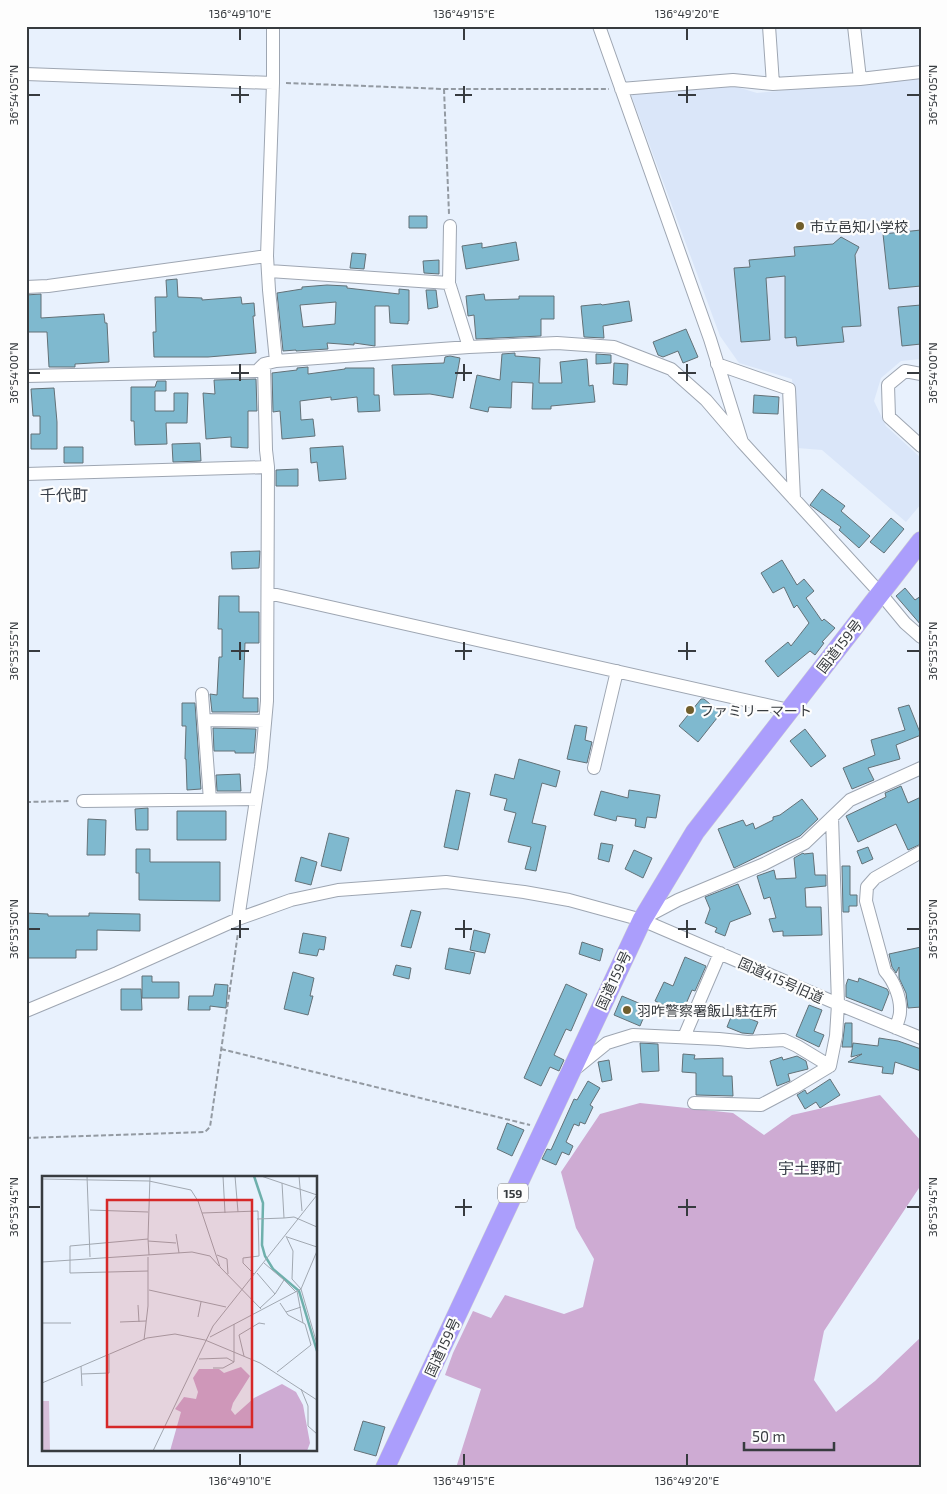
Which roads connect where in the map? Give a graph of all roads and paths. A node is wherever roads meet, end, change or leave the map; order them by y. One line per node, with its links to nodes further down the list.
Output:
1 (273, 26): 8 (street)
2 (599, 26): 11 (street)
3 (769, 26): 9 (street)
4 (854, 26): 7 (street)
5 (921, 72): 7 (street)
6 (26, 74): 8 (street)
7 (860, 79): 9 (street)
8 (273, 83): 10 (path); 13 (street)
9 (773, 84): 11 (street)
10 (444, 89): 11 (path); 12 (path)
11 (621, 89): 19 (street)
12 (450, 226): 15 (street)
13 (267, 256): 14 (street); 16 (street)
14 (269, 271): 15 (street); 18 (street)
15 (449, 283): 17 (street)
16 (26, 287)
17 (469, 347): 18 (street); 22 (street)
18 (270, 362): 21 (street); 24 (street)
19 (717, 364): 22 (street); 26 (street)
20 (921, 374): 23 (street)
21 (26, 376)
22 (742, 442): 26 (street)
23 (921, 446)
24 (268, 468): 25 (street); 28 (street)
25 (26, 474)
26 (794, 498): 29 (street)
27 (921, 541): 29 (highway, 国道159号 / 159)
28 (268, 594): 31 (street); 35 (street)
29 (881, 594): 30 (street); 33 (highway, 国道159号 / 159)
30 (921, 637)
31 (617, 671): 33 (street); 36 (street)
32 (202, 694): 34 (street)
33 (789, 710): 45 (highway, 国道159号 / 159)
34 (204, 720): 35 (street); 39 (street)
35 (265, 721): 38 (street)
36 (594, 768)
37 (921, 768): 42 (street)
38 (256, 799): 39 (street); 44 (street)
39 (210, 800): 40 (street)
40 (83, 801): 41 (path)
41 (26, 802)
42 (832, 817): 45 (street); 47 (street)
43 (921, 852): 49 (street)
44 (239, 918): 45 (street, 国道415号旧道); 48 (street, 国道415号旧道); 52 (path)
45 (642, 920): 46 (street, 国道415号旧道); 54 (highway, 国道159号 / 159)
46 (720, 953): 47 (street, 国道415号旧道); 50 (street)
47 (838, 1004): 49 (street, 国道415号旧道); 53 (street)
48 (26, 1011)
49 (896, 1028): 51 (street, 国道415号旧道)
50 (684, 1037): 53 (street); 54 (street)
51 (921, 1038)
52 (221, 1049): 56 (path); 57 (path)
53 (830, 1066): 55 (street)
54 (569, 1074): 56 (highway, 国道159号 / 159)
55 (694, 1104)
56 (544, 1128): 60 (highway, 国道159号 / 159)
57 (26, 1138)
58 (294, 1468): 59 (path)
59 (313, 1468)
60 (385, 1468)

